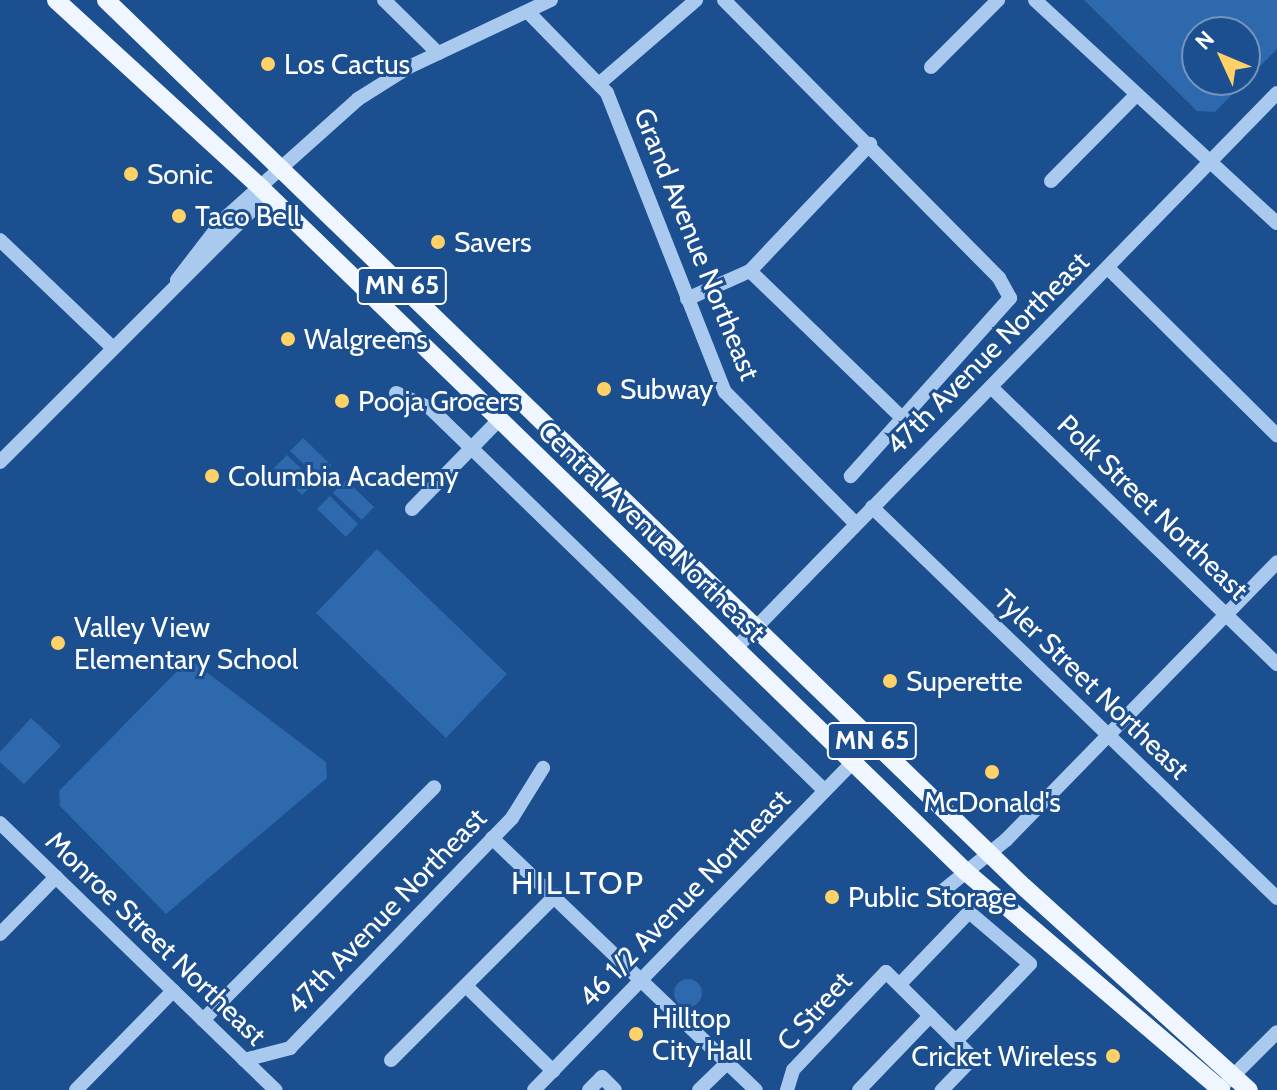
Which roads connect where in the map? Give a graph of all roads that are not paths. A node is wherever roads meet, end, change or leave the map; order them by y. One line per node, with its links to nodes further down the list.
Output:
1 (56, 0): 19 (main road, Central Avenue Northeast / MN 65)
2 (106, 0): 17 (main road, Central Avenue Northeast / MN 65)
3 (384, 0): 10 (street)
4 (551, 0): 9 (street)
5 (696, 0): 12 (street)
6 (724, 0): 15 (street)
7 (998, 0): 11 (street)
8 (1035, 0): 14 (street)
9 (530, 14): 10 (street); 12 (street, Grand Avenue Northeast)
10 (438, 53): 17 (street)
11 (931, 67)
12 (600, 83): 24 (street, Grand Avenue Northeast)
13 (1277, 93): 16 (street, 47th Avenue Northeast)
14 (1135, 96): 16 (street); 18 (street)
15 (870, 144): 23 (street); 28 (street)
16 (1211, 161): 20 (street); 22 (street, 47th Avenue Northeast)
17 (282, 169): 19 (street); 39 (main road, Central Avenue Northeast / MN 65)
18 (1051, 181)
19 (262, 189): 25 (street); 29 (main road, Central Avenue Northeast / MN 65)
20 (1277, 223)
21 (0, 240): 25 (street)
22 (1108, 268): 26 (street, 47th Avenue Northeast); 30 (street)
23 (750, 271): 24 (street); 28 (street)
24 (687, 299): 36 (street, Grand Avenue Northeast)
25 (112, 347): 32 (street)
26 (992, 388): 34 (street, 47th Avenue Northeast); 38 (street, Polk Street Northeast)
27 (396, 393): 31 (street)
28 (900, 416): 33 (street)
29 (498, 421): 31 (street); 40 (main road, Central Avenue Northeast / MN 65)
30 (1277, 435)
31 (473, 447): 35 (street); 47 (street)
32 (0, 462)
33 (851, 476)
34 (872, 507): 36 (street, 47th Avenue Northeast); 42 (street, Tyler Street Northeast)
35 (412, 509)
36 (855, 523): 39 (street, 47th Avenue Northeast)
37 (1277, 562): 38 (street)
38 (1226, 615): 41 (street, Polk Street Northeast); 42 (street)
39 (755, 628): 40 (street, 47th Avenue Northeast); 43 (main road, Central Avenue Northeast / MN 65)
40 (734, 650): 44 (main road, Central Avenue Northeast / MN 65)
41 (1277, 664)
42 (1108, 735): 50 (street); 55 (street, Tyler Street Northeast)
43 (872, 742): 44 (street, 46 1/2 Avenue Northeast); 50 (main road, Central Avenue Northeast / MN 65)
44 (852, 763): 47 (street, 46 1/2 Avenue Northeast); 51 (main road, Central Avenue Northeast / MN 65)
45 (543, 768): 49 (street, 47th Avenue Northeast)
46 (434, 787): 62 (street)
47 (824, 790): 57 (street, 46 1/2 Avenue Northeast)
48 (0, 823): 52 (street, Monroe Street Northeast)
49 (492, 838): 54 (street); 65 (street, 47th Avenue Northeast)
50 (989, 853): 51 (street); 69 (main road, Central Avenue Northeast / MN 65)
51 (965, 871): 53 (street); 80 (main road, Central Avenue Northeast / MN 65)
52 (56, 877): 56 (street); 60 (street, Monroe Street Northeast)
53 (940, 893)
54 (556, 895): 57 (street); 59 (street)
55 (1277, 898)
56 (0, 934)
57 (642, 980): 67 (street); 68 (street, 46 1/2 Avenue Northeast)
58 (900, 984): 61 (street); 64 (street, C Street); 77 (street, C Street)
59 (466, 986): 66 (street); 68 (street)
60 (173, 991): 62 (street, Monroe Street Northeast); 70 (street)
61 (930, 1016): 64 (street); 78 (street)
62 (203, 1020): 65 (street, Monroe Street Northeast)
63 (1277, 1032): 69 (street)
64 (956, 1041): 79 (street)
65 (244, 1060): 71 (street, Monroe Street Northeast)
66 (391, 1060)
67 (728, 1062): 75 (street); 76 (street)
68 (553, 1071): 72 (street, 46 1/2 Avenue Northeast)
69 (1233, 1076): 80 (street); 81 (main road, Central Avenue Northeast / MN 65)
70 (76, 1090)
71 (276, 1090)
72 (534, 1090)
73 (589, 1090): 74 (street)
74 (615, 1090)
75 (699, 1090)
76 (756, 1090)
77 (787, 1090)
78 (859, 1090)
79 (942, 1090)
80 (1220, 1090)
81 (1249, 1090)

